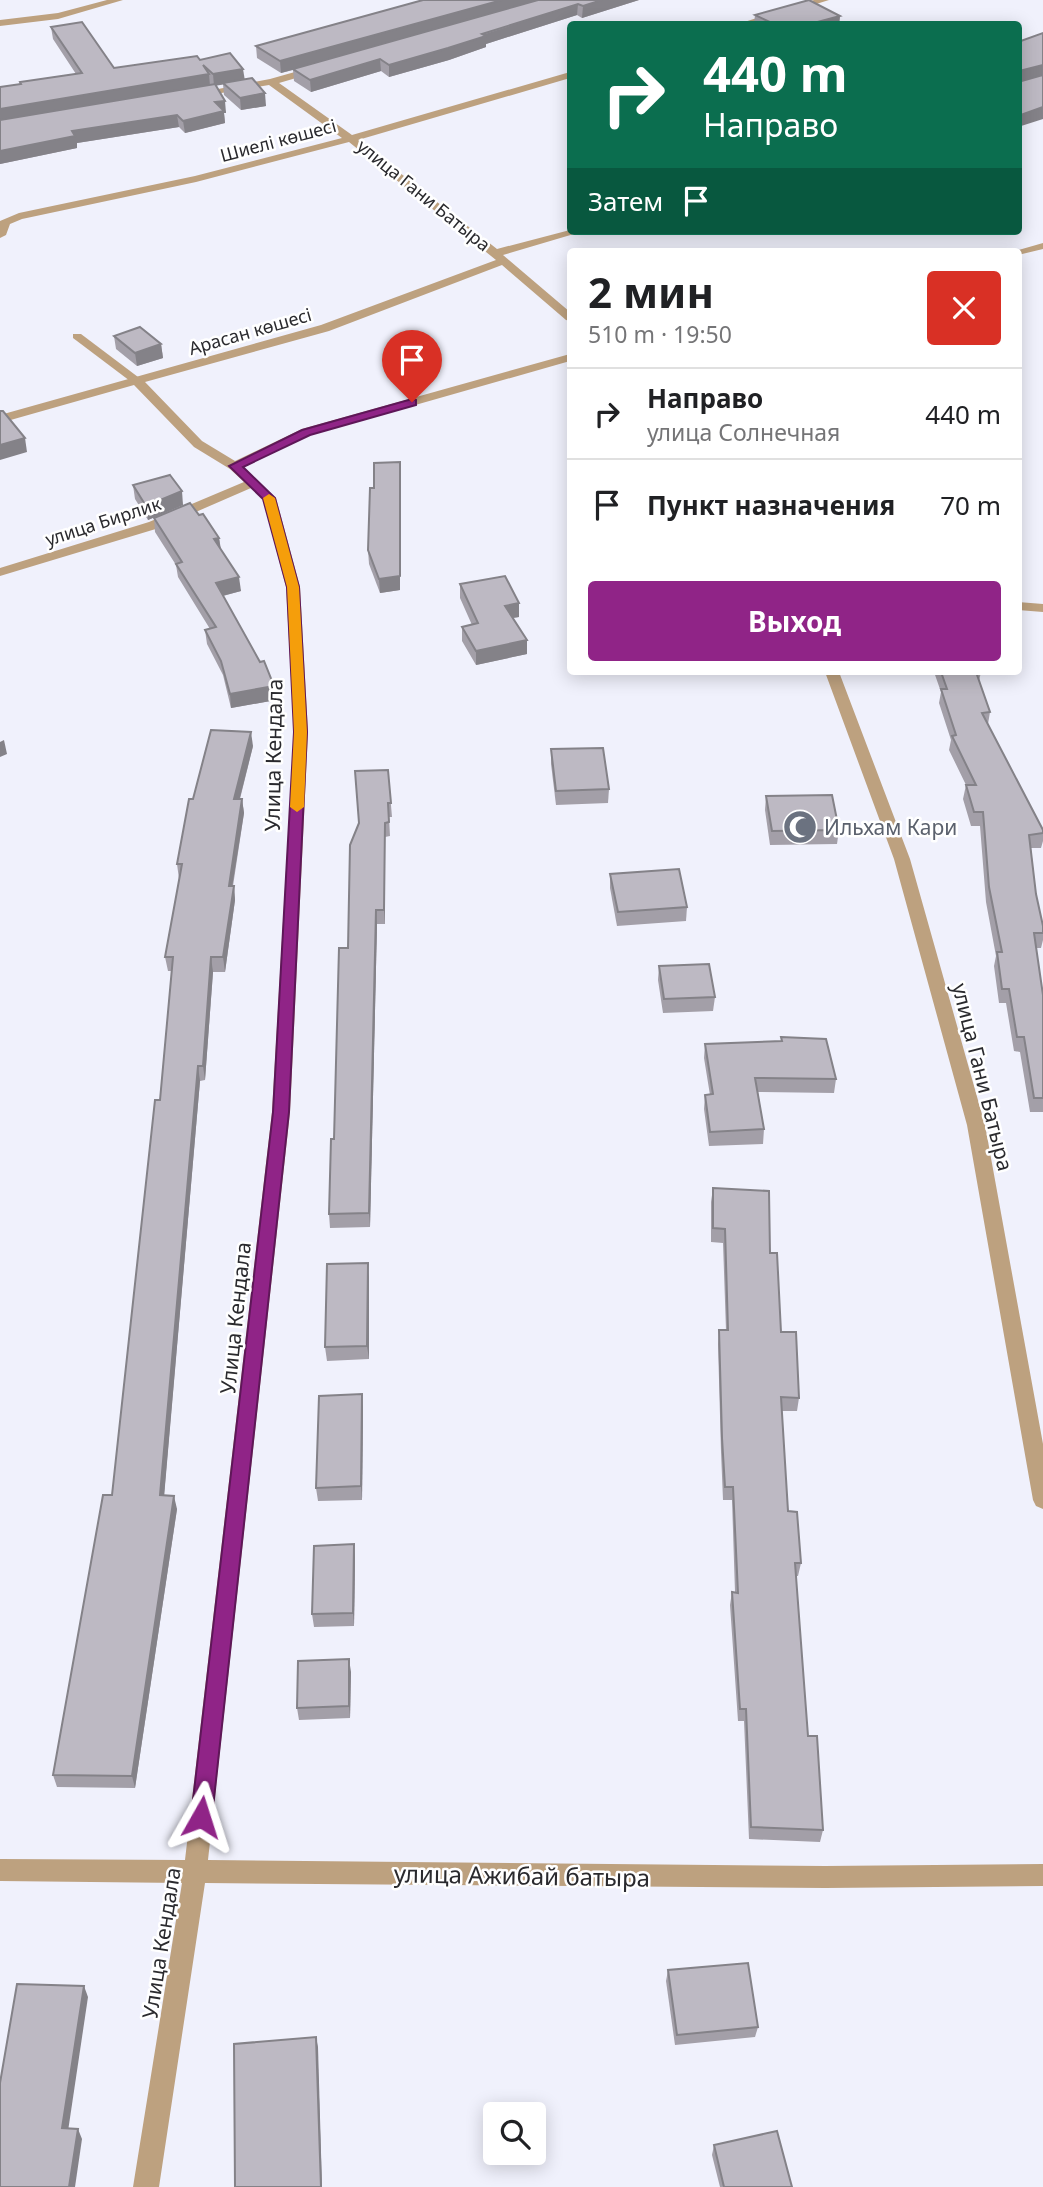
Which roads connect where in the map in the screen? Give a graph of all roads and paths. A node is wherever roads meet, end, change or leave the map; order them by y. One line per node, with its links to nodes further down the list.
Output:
1 (118, 0): 4 (street)
2 (824, 0): 3 (street)
3 (753, 21)
4 (0, 23)
5 (324, 67): 7 (street)
6 (567, 76): 9 (street, Шиелі көшесі)
7 (271, 82): 8 (street); 9 (street, улица Гани Батыра)
8 (190, 95)
9 (353, 138): 10 (street, Шиелі көшесі); 14 (street, улица Гани Батыра)
10 (0, 235)
11 (567, 235): 14 (street, Арасан көшесі)
12 (1043, 246): 13 (street)
13 (1022, 251)
14 (501, 257): 15 (street, улица Гани Батыра); 18 (street, Арасан көшесі)
15 (567, 315)
16 (77, 336): 18 (lane)
17 (567, 358): 20 (street)
18 (138, 382): 19 (street, Арасан көшесі); 20 (street, Улица Кендала)
19 (0, 419)
20 (235, 466): 21 (street, Улица Кендала)
21 (254, 482): 22 (street, улица Бирлик); 28 (street, Улица Кендала)
22 (0, 572)
23 (1022, 606): 24 (lane)
24 (1043, 608)
25 (835, 675): 26 (street, улица Гани Батыра)
26 (1043, 1500)
27 (0, 1870): 28 (street, улица Ажибай батыра)
28 (195, 1872): 29 (street, улица Ажибай батыра); 30 (street, Улица Кендала)
29 (1043, 1875)
30 (146, 2187)

